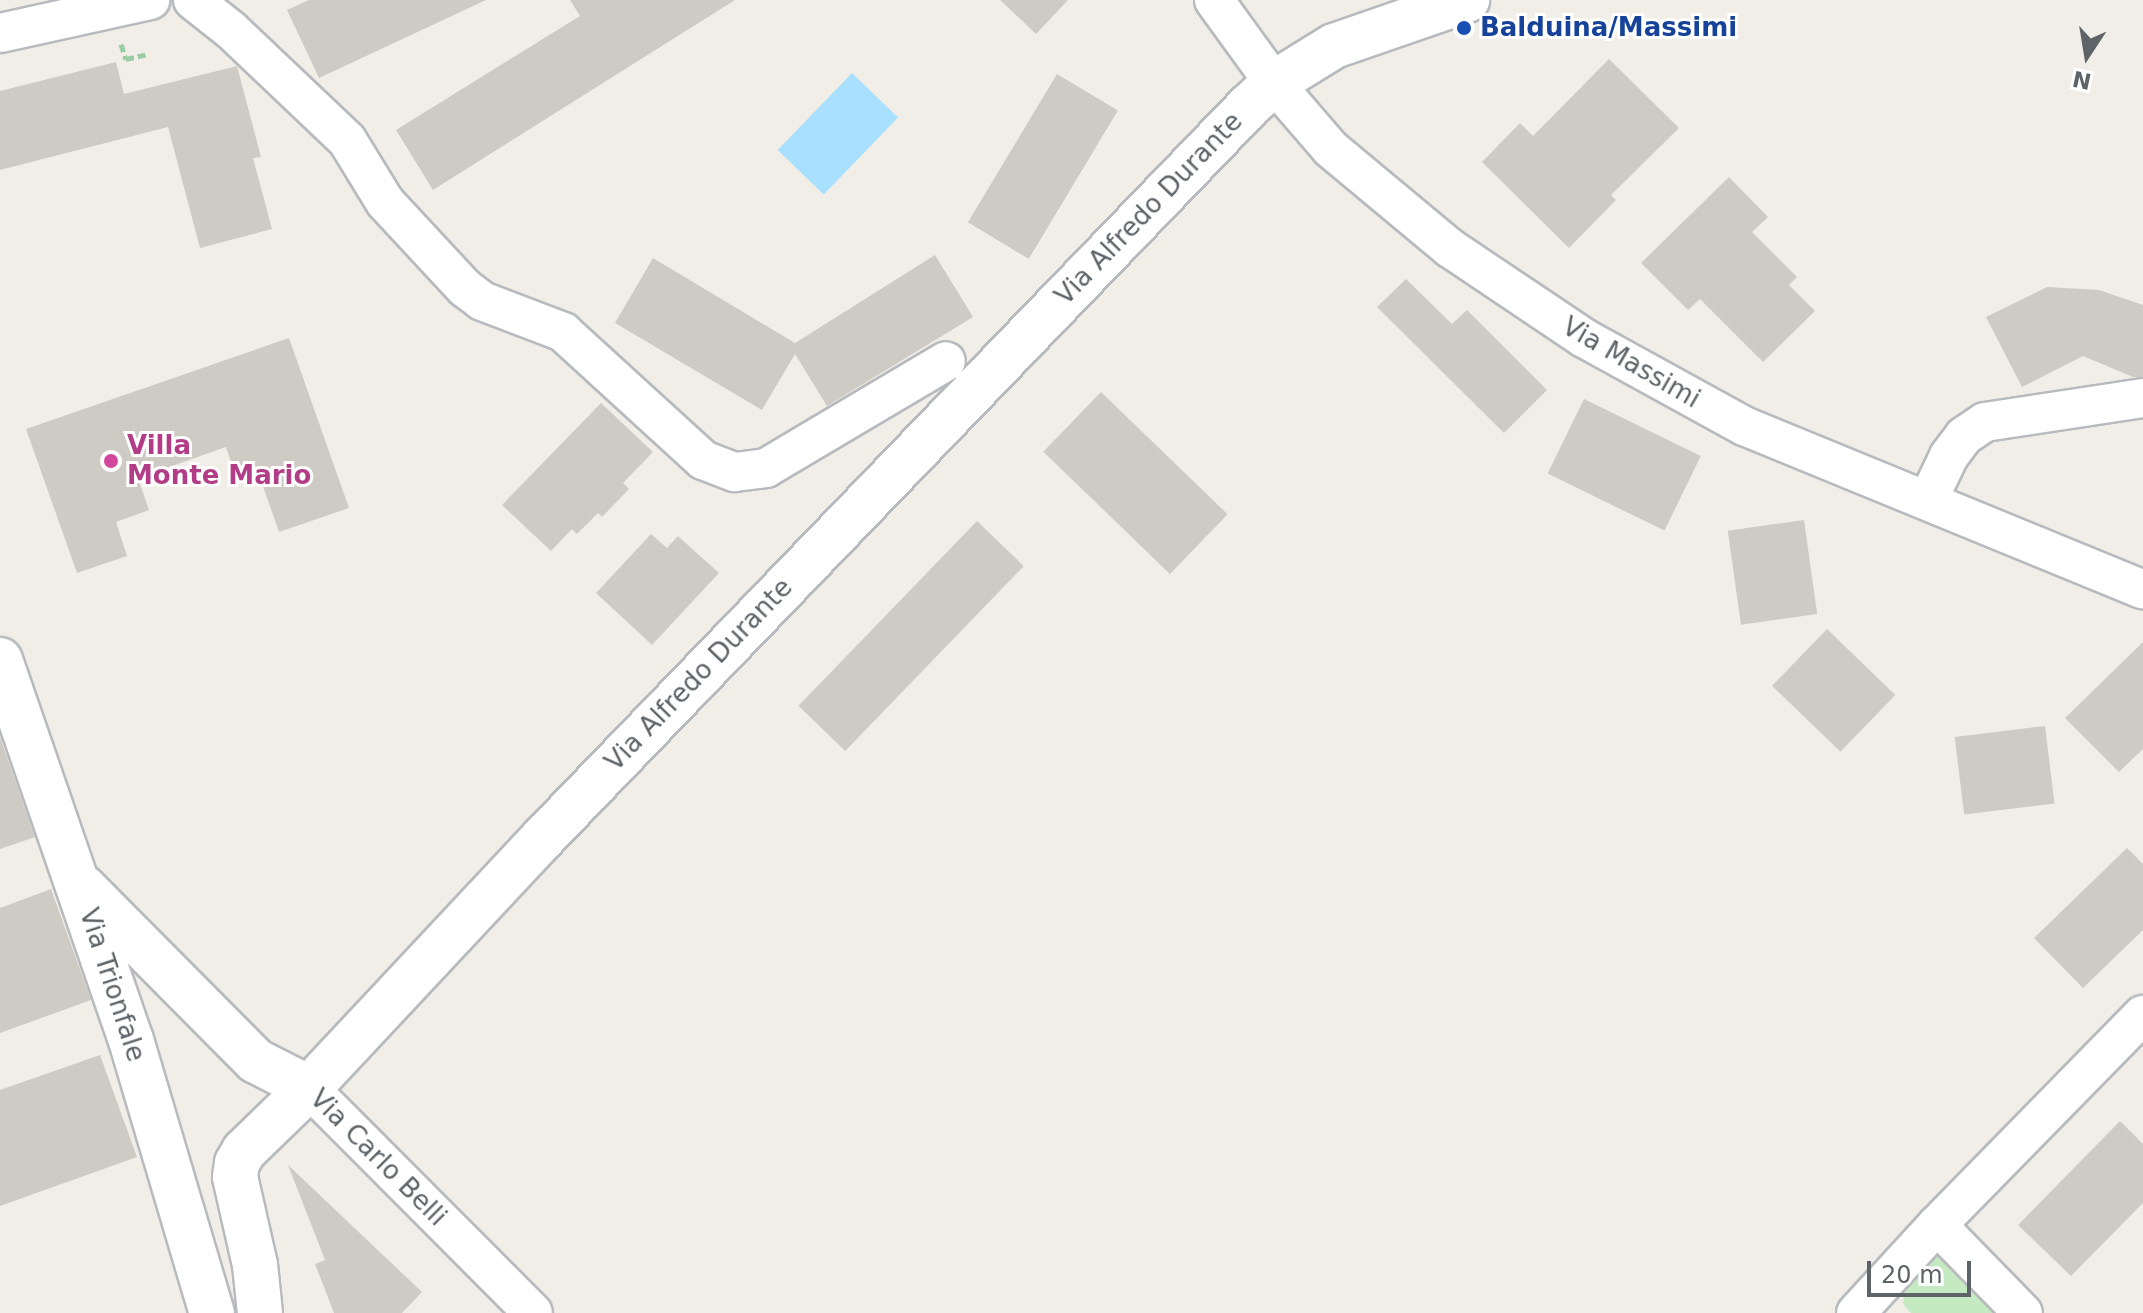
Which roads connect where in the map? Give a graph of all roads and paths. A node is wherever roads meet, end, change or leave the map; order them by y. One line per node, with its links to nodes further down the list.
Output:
1 (150, 0): 5 (street)
2 (193, 0): 9 (street)
3 (1214, 0): 8 (street, Via Massimi)
4 (1467, 0): 8 (street, Via Alfredo Durante)
5 (0, 33)
6 (117, 34): 7 (path)
7 (148, 54)
8 (1274, 83): 11 (street, Via Massimi); 16 (street, Via Alfredo Durante)
9 (946, 361)
10 (2143, 398): 11 (street)
11 (1928, 500): 12 (street, Via Massimi)
12 (2143, 590)
13 (0, 660): 14 (street, Via Trionfale)
14 (78, 882): 16 (street, Via Carlo Belli); 19 (street, Via Trionfale)
15 (2143, 1015): 17 (street)
16 (309, 1088): 20 (street, Via Alfredo Durante); 21 (street, Via Carlo Belli)
17 (1937, 1225): 18 (street); 22 (street)
18 (1870, 1309)
19 (212, 1313)
20 (260, 1313)
21 (533, 1313)
22 (2023, 1313)

